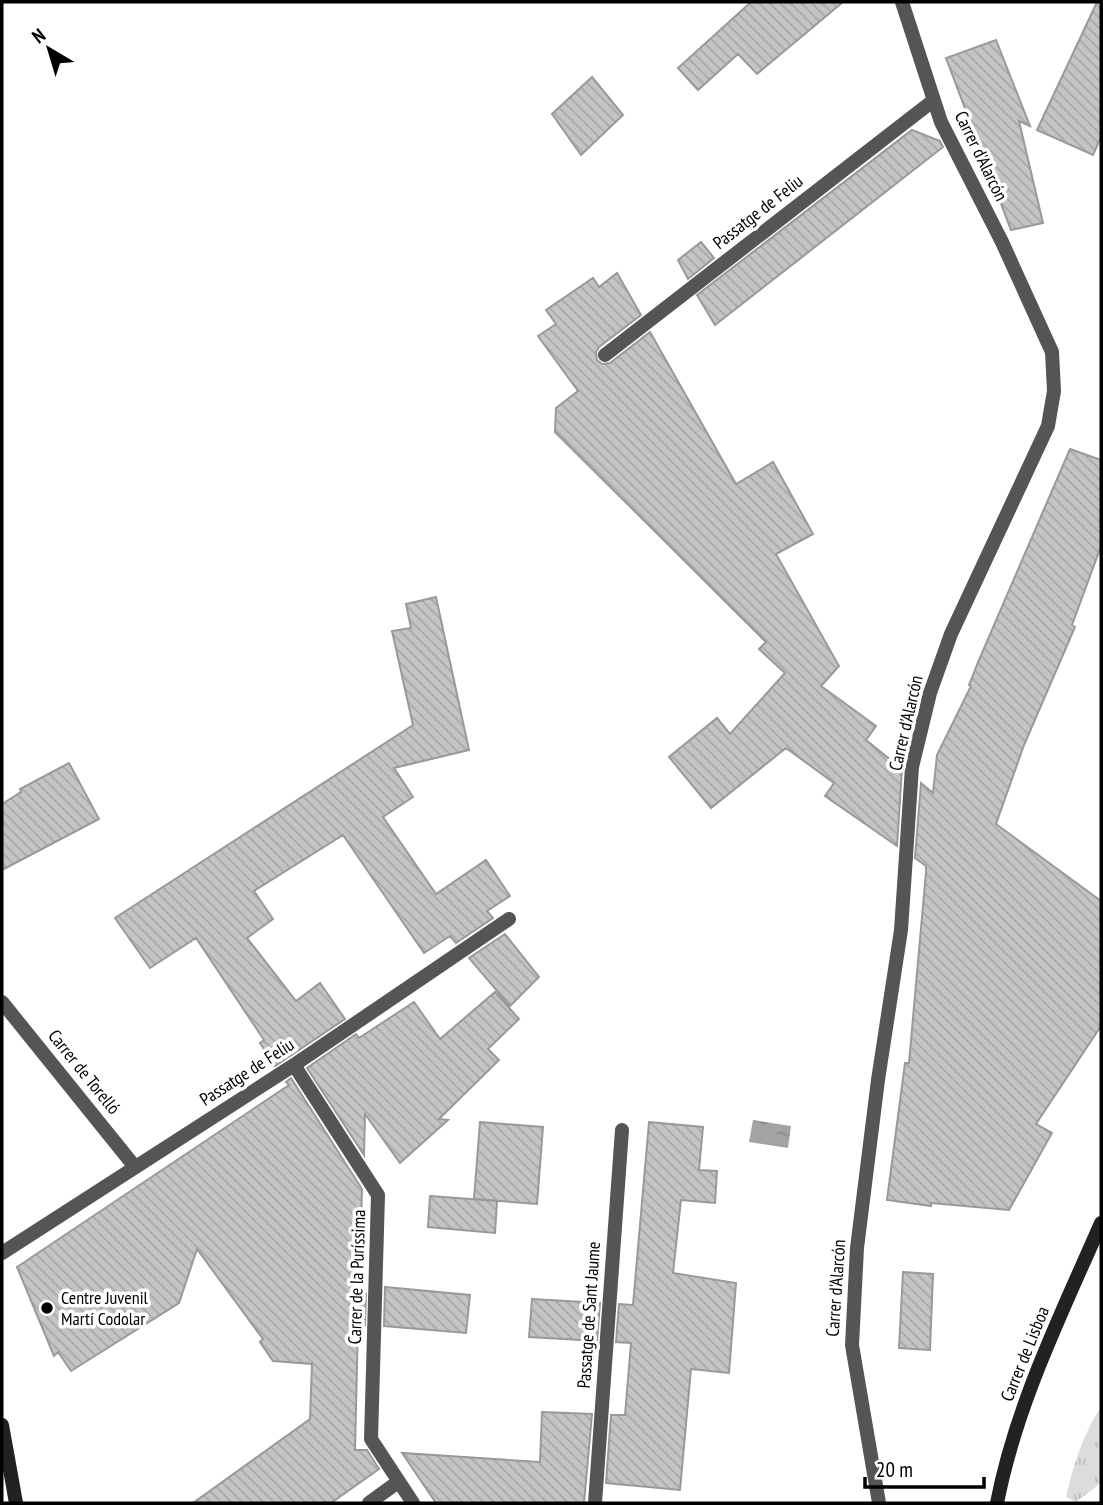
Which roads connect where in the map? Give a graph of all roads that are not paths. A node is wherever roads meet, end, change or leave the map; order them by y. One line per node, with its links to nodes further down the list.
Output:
1 (902, 2): 2 (street, Carrer d'Alarcón)
2 (934, 100): 3 (street, Passatge de Feliu); 17 (street, Carrer d'Alarcón)
3 (605, 355)
4 (509, 919): 6 (street, Passatge de Feliu)
5 (2, 1002): 8 (street, Carrer de Torelló)
6 (294, 1065): 8 (street, Passatge de Feliu); 12 (street, Carrer de la Puríssima)
7 (622, 1130): 16 (street, Passatge de Sant Jaume)
8 (135, 1167): 10 (street, Passatge de Feliu)
9 (1101, 1223): 18 (street, Carrer de Lisboa)
10 (2, 1253)
11 (2, 1425): 13 (street)
12 (398, 1482): 14 (street); 15 (street, Carrer de la Puríssima)
13 (16, 1503)
14 (369, 1503)
15 (413, 1503)
16 (595, 1503)
17 (879, 1503)
18 (997, 1503)

